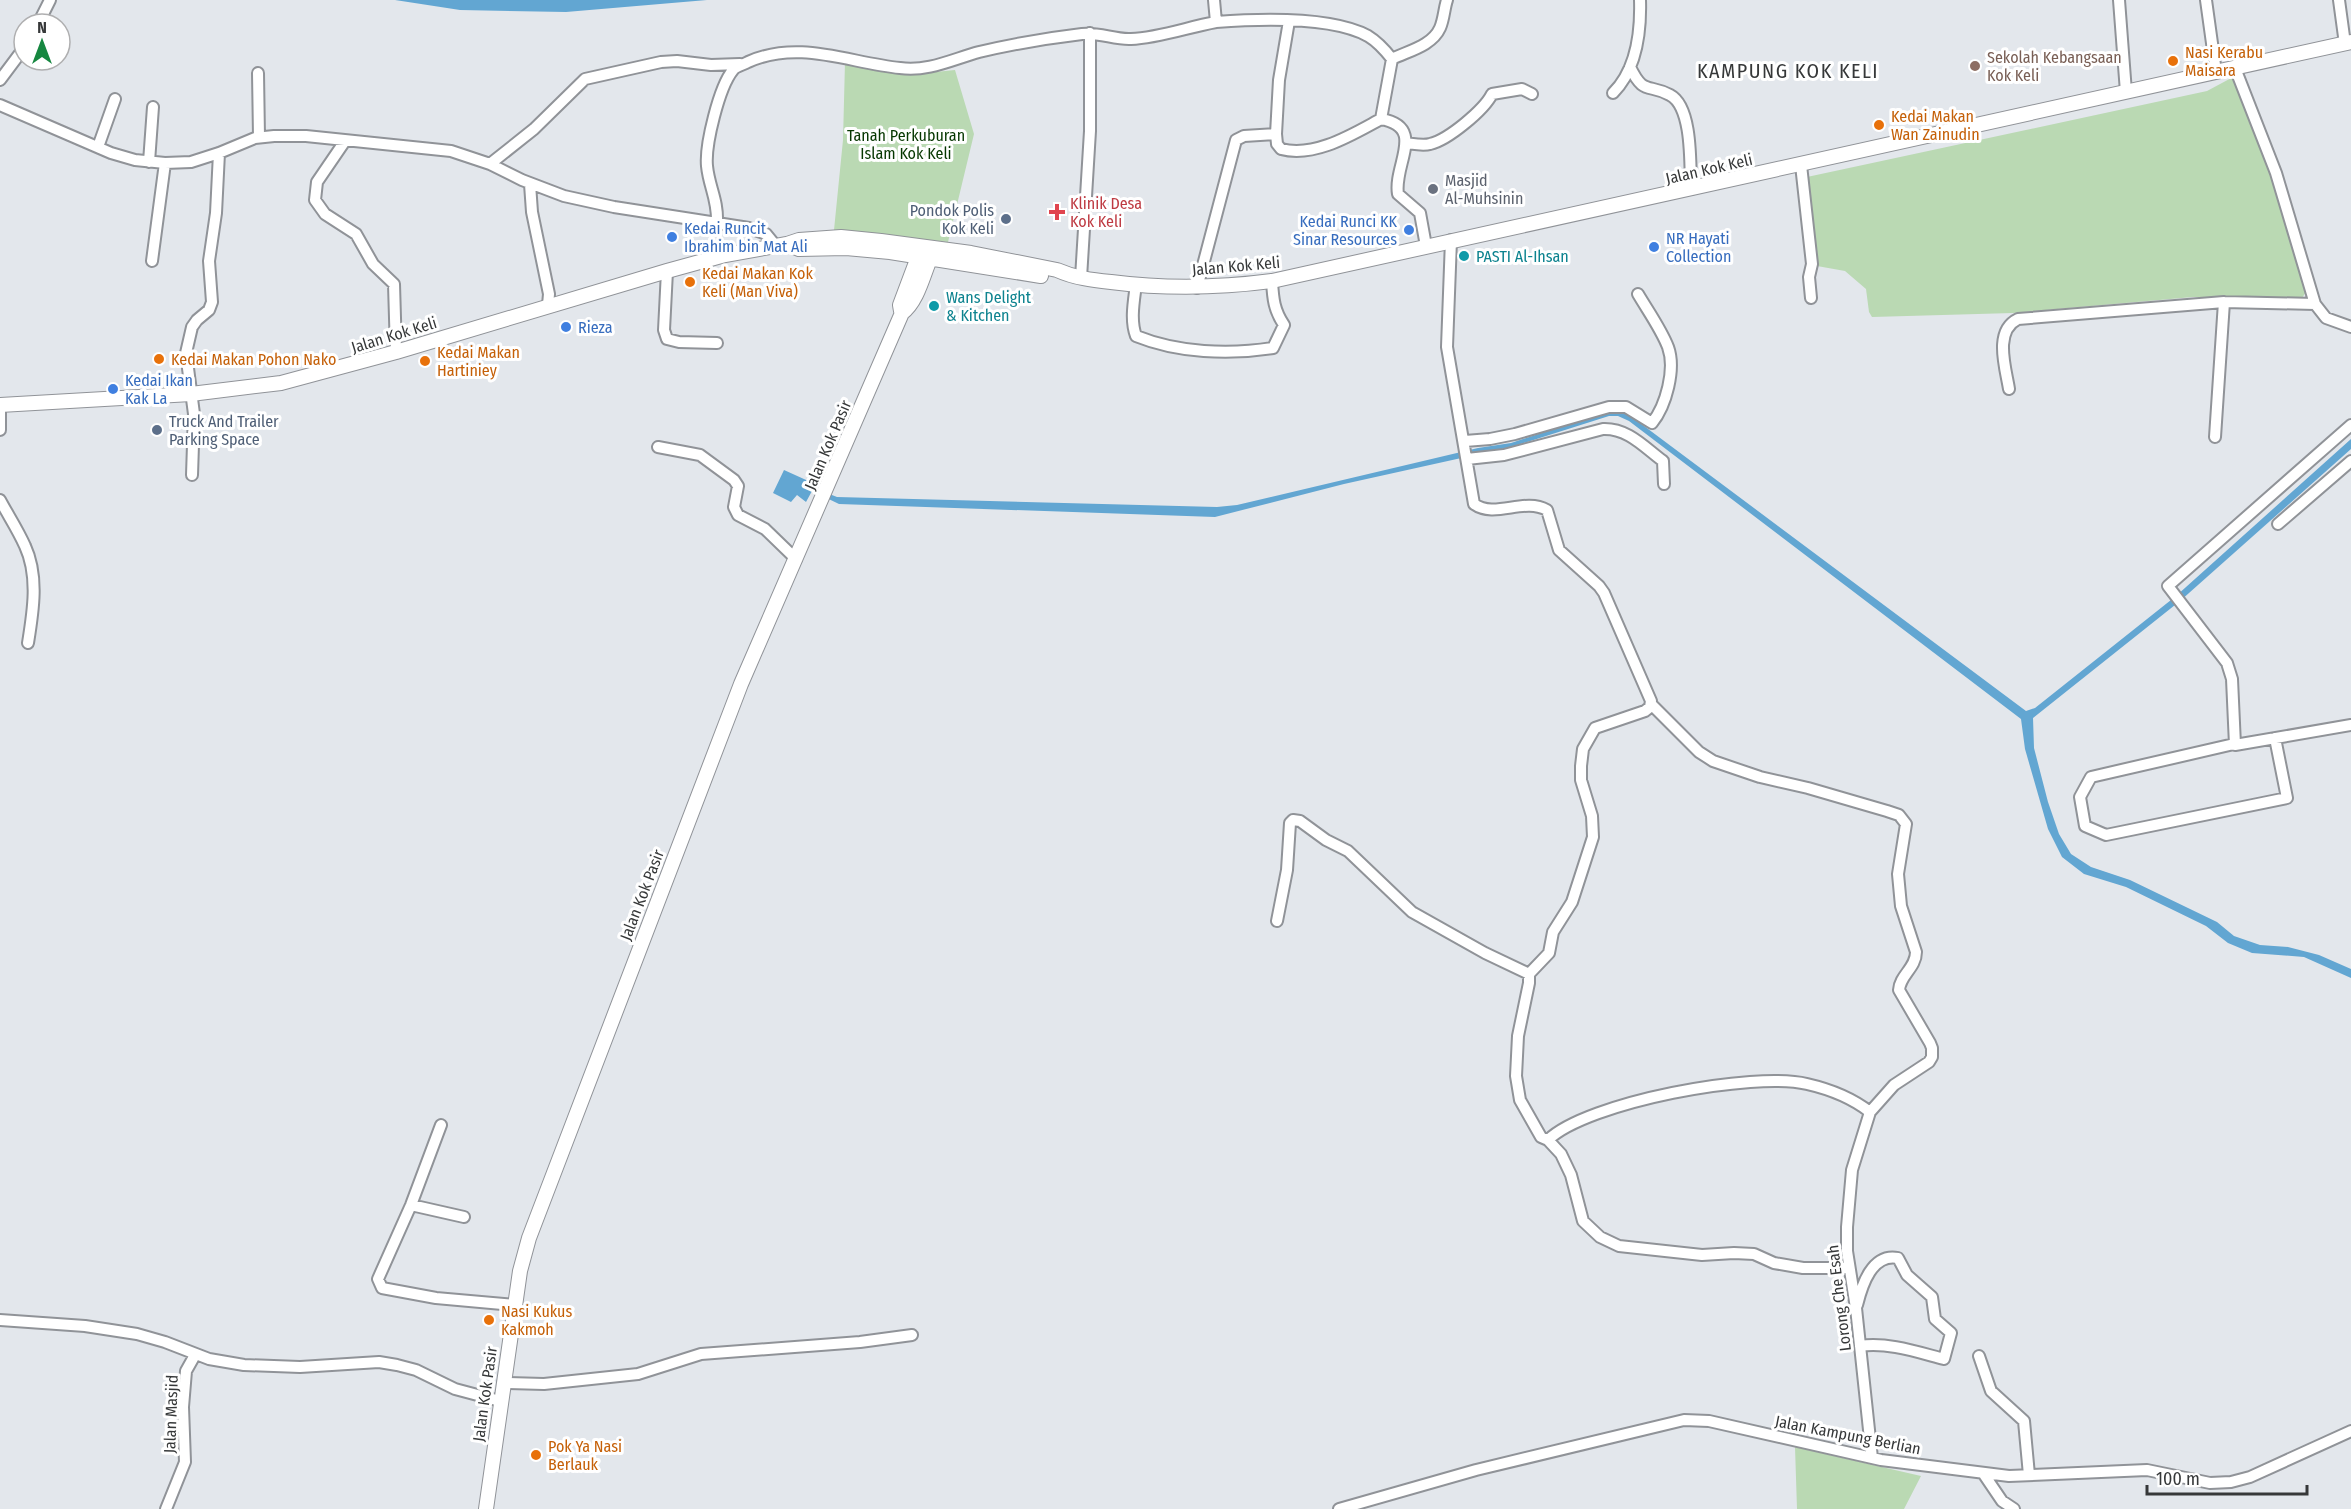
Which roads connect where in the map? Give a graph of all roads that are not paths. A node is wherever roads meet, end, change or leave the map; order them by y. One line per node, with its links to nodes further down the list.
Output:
1 (1214, 0): 8 (street)
2 (1448, 0): 11 (street)
3 (1640, 0): 14 (street)
4 (2119, 0): 19 (street)
5 (2206, 0): 16 (street)
6 (2339, 0): 10 (street)
7 (1288, 21): 8 (street); 11 (street); 26 (street)
8 (1216, 22): 9 (street)
9 (1090, 33): 13 (street); 48 (street)
10 (2348, 43): 15 (street, Jalan Kok Keli)
11 (1392, 58): 25 (street)
12 (12, 64): 18 (street)
13 (744, 64): 34 (street); 38 (street)
14 (1630, 67): 20 (street); 37 (street)
15 (2235, 68): 16 (street, Jalan Kok Keli); 56 (street)
16 (2216, 72): 19 (street, Jalan Kok Keli)
17 (258, 73): 27 (street)
18 (0, 80)
19 (2126, 92): 35 (street, Jalan Kok Keli)
20 (1613, 93)
21 (1532, 94): 29 (street)
22 (115, 99): 30 (street)
23 (0, 105): 30 (street)
24 (153, 106): 32 (street)
25 (1381, 119): 26 (street); 29 (street)
26 (1276, 134): 51 (street)
27 (259, 137): 28 (street); 31 (street)
28 (345, 141): 34 (street); 60 (street)
29 (1406, 143): 41 (street)
30 (98, 147): 32 (street)
31 (219, 153): 33 (street); 62 (street)
32 (149, 162): 33 (street)
33 (165, 164): 45 (street)
34 (490, 164): 36 (street)
35 (1801, 165): 37 (street, Jalan Kok Keli); 54 (street)
36 (531, 184): 38 (street); 57 (street)
37 (1691, 189): 39 (street, Jalan Kok Keli)
38 (717, 223): 40 (street)
39 (1451, 240): 41 (street, Jalan Kok Keli); 68 (street)
40 (781, 244): 42 (street, Jalan Kok Keli); 47 (street, Jalan Kok Keli)
41 (1426, 246): 49 (street, Jalan Kok Keli)
42 (885, 247): 43 (street, Jalan Kok Keli); 44 (street, Jalan Kok Keli); 52 (street)
43 (971, 253): 44 (street); 48 (street, Jalan Kok Keli)
44 (924, 257): 46 (street, Jalan Kok Keli); 52 (street, Jalan Kok Pasir)
45 (152, 261)
46 (953, 261): 48 (street, Jalan Kok Keli); 52 (street)
47 (667, 271): 57 (street, Jalan Kok Keli); 59 (street)
48 (1075, 277): 50 (street, Jalan Kok Keli)
49 (1272, 281): 50 (street); 51 (street, Jalan Kok Keli)
50 (1136, 284): 51 (street, Jalan Kok Keli)
51 (1197, 288)
52 (913, 289): 76 (street, Jalan Kok Pasir)
53 (1638, 294): 68 (street)
54 (1811, 298)
55 (2224, 302): 56 (street); 61 (street); 67 (street)
56 (2315, 304): 58 (street)
57 (548, 305): 60 (street, Jalan Kok Keli)
58 (2351, 327)
59 (717, 343)
60 (396, 352): 62 (street, Jalan Kok Keli)
61 (2009, 389)
62 (191, 394): 63 (street, Jalan Kok Keli); 72 (street)
63 (0, 405)
64 (0, 410): 66 (street)
65 (2351, 425): 81 (street)
66 (0, 430)
67 (2215, 437)
68 (1465, 441): 70 (street)
69 (658, 447): 76 (street)
70 (1467, 459): 73 (street); 78 (street)
71 (2351, 461): 75 (street)
72 (192, 475)
73 (1664, 484)
74 (0, 500): 77 (street)
75 (2278, 524)
76 (796, 559): 90 (street, Jalan Kok Pasir)
77 (28, 644)
78 (1651, 704): 83 (street); 84 (street, Lorong Che Esah)
79 (2351, 725): 80 (street)
80 (2275, 738): 81 (street); 81 (street)
81 (2234, 744)
82 (1277, 921): 83 (street)
83 (1529, 974): 86 (street)
84 (1870, 1112): 86 (street); 89 (street, Lorong Che Esah)
85 (441, 1125): 87 (street)
86 (1548, 1140): 89 (street)
87 (411, 1204): 88 (street); 90 (street)
88 (464, 1217)
89 (1849, 1268): 91 (street, Lorong Che Esah)
90 (514, 1305): 97 (street, Jalan Kok Pasir)
91 (1856, 1308): 94 (street, Lorong Che Esah); 94 (street)
92 (0, 1320): 95 (street)
93 (912, 1335): 97 (street)
94 (1860, 1346): 100 (street, Lorong Che Esah)
95 (195, 1355): 98 (street); 103 (street, Jalan Masjid)
96 (1979, 1356): 102 (street)
97 (503, 1383): 98 (street, Jalan Kok Pasir)
98 (500, 1401): 104 (street, Jalan Kok Pasir)
99 (2351, 1431): 102 (street, Jalan Kampung Berlian)
100 (1872, 1458): 101 (street, Jalan Kampung Berlian); 105 (street, Jalan Kampung Berlian)
101 (1983, 1473): 102 (street, Jalan Kampung Berlian); 106 (street)
102 (2029, 1475)
103 (165, 1509)
104 (486, 1509)
105 (1340, 1509)
106 (2014, 1509)

